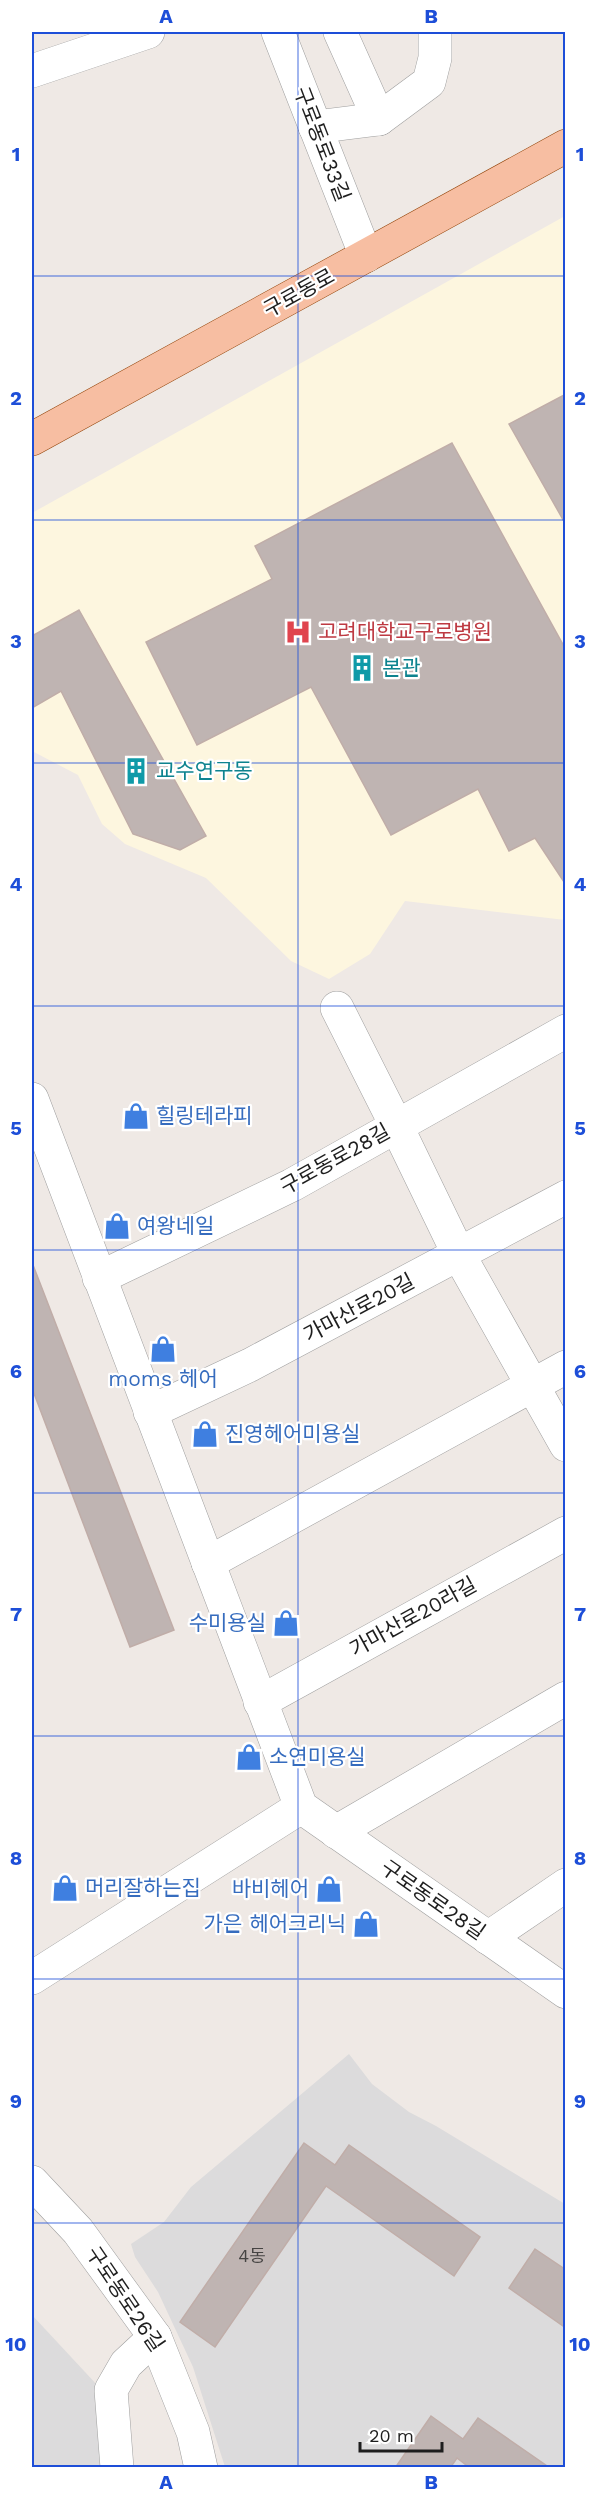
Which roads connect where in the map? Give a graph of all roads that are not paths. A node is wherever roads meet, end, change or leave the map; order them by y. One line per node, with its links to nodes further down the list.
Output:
1 (278, 32): 7 (street, 구로동로33길)
2 (340, 32): 6 (street)
3 (435, 32): 6 (street)
4 (134, 34): 5 (street)
5 (32, 71)
6 (379, 119): 7 (street)
7 (315, 127): 9 (street, 구로동로33길)
8 (566, 146): 9 (main road, 구로동로)
9 (366, 256): 10 (main road, 구로동로)
10 (32, 439)
11 (337, 1008): 14 (street)
12 (566, 1031): 14 (street, 구로동로28길)
13 (32, 1099): 17 (street)
14 (396, 1125): 16 (street); 17 (street, 구로동로28길)
15 (566, 1197): 16 (street, 가마산로20길)
16 (459, 1255): 19 (street); 20 (street, 가마산로20길)
17 (99, 1278): 20 (street)
18 (566, 1367): 19 (street)
19 (532, 1385): 21 (street); 23 (street)
20 (150, 1412): 23 (street)
21 (566, 1445)
22 (566, 1533): 25 (street, 가마산로20라길)
23 (208, 1563): 25 (street)
24 (566, 1698): 27 (street)
25 (260, 1702): 26 (street)
26 (301, 1807): 27 (street, 구로동로28길); 30 (street)
27 (336, 1832): 29 (street, 구로동로28길)
28 (566, 1886): 29 (street)
29 (488, 1938): 31 (street, 구로동로28길)
30 (32, 1978)
31 (566, 1992)
32 (32, 2182): 33 (street, 구로동로26길)
33 (155, 2337): 34 (street); 35 (street, 구로동로26길)
34 (117, 2468)
35 (201, 2468)

